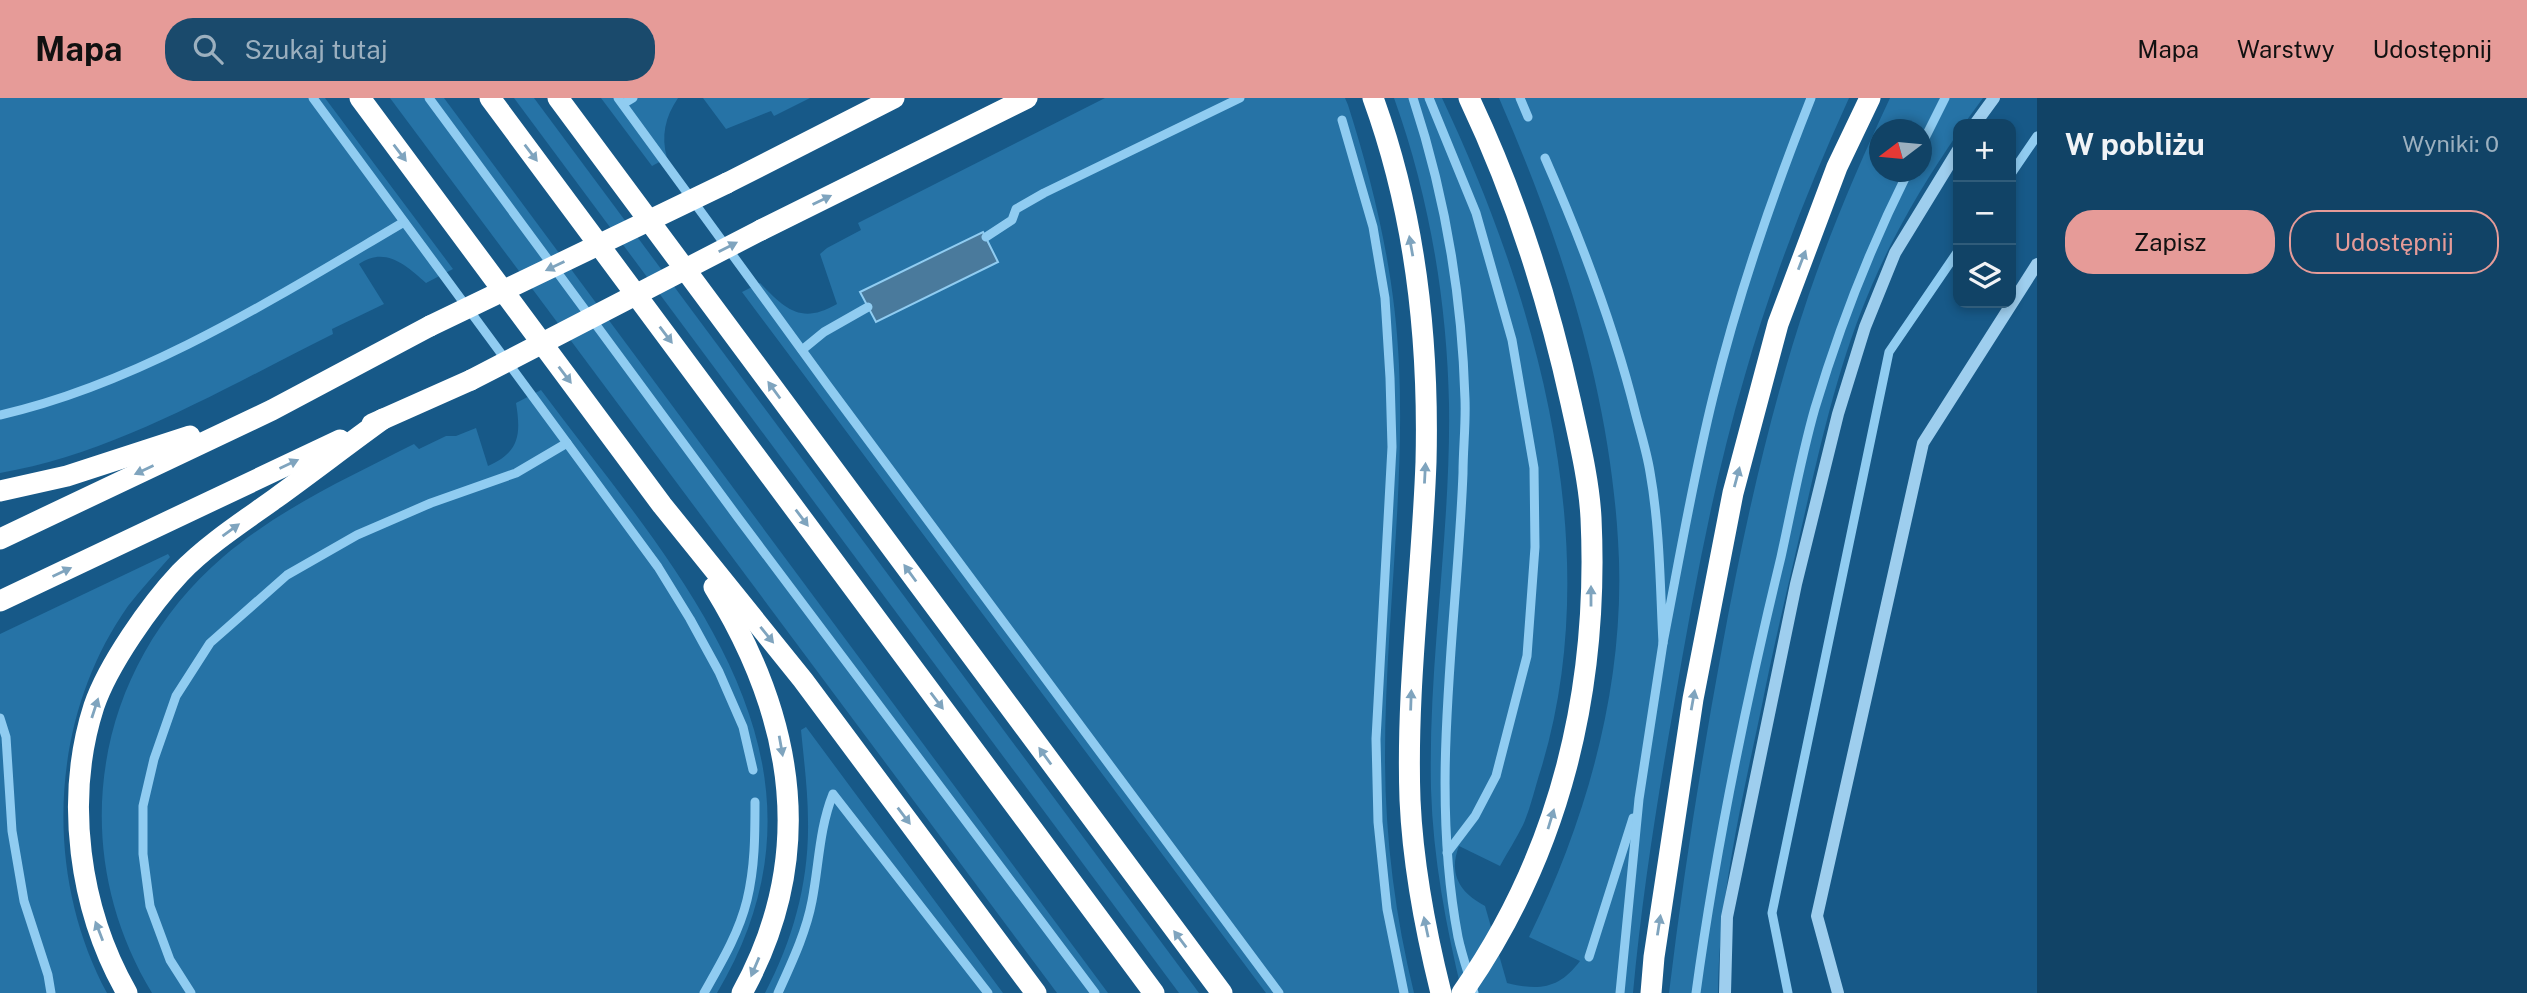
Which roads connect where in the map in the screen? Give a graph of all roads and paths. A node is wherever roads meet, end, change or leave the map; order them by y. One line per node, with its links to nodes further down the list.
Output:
1 (360, 98): 16 (highway, one-way to 16)
2 (490, 98): 22 (highway, one-way to 22)
3 (558, 98): 23 (highway, one-way to 3)
4 (894, 98): 13 (highway, one-way to 13, bridge)
5 (1027, 98): 14 (highway, one-way to 5, bridge)
6 (1373, 98): 24 (highway, one-way to 6)
7 (1469, 98): 25 (highway, one-way to 7)
8 (1870, 98): 26 (highway, one-way to 8)
9 (1994, 98): 10 (lane)
10 (1979, 119)
11 (1953, 158): 27 (lane)
12 (2037, 264): 28 (lane)
13 (272, 410): 15 (highway); 17 (highway, one-way to 17)
14 (383, 419): 18 (highway, one-way to 14); 19 (highway, one-way to 14)
15 (0, 491)
16 (662, 505): 20 (highway, one-way to 20); 21 (highway, one-way to 21)
17 (0, 539)
18 (0, 601)
19 (127, 993)
20 (742, 993)
21 (1036, 993)
22 (1154, 993)
23 (1222, 993)
24 (1441, 993)
25 (1462, 993)
26 (1651, 993)
27 (1725, 993)
28 (1838, 993)

